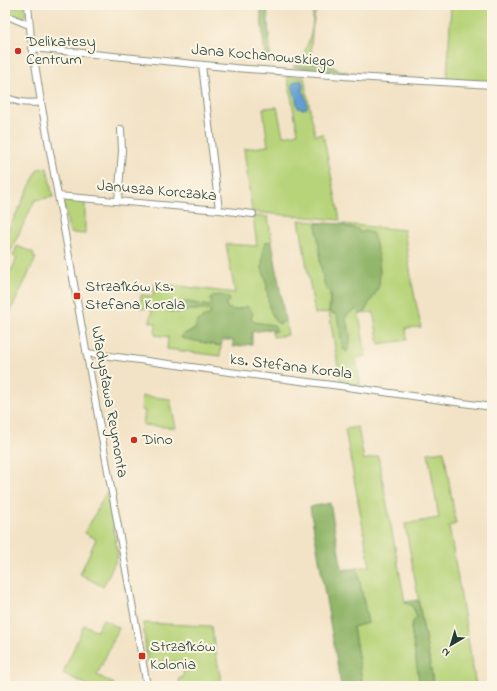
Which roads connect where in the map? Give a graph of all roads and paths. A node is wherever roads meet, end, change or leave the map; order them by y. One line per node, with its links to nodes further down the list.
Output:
1 (28, 5): 3 (street, Władysława Reymonta)
2 (5, 15): 3 (street)
3 (29, 25): 4 (street, Władysława Reymonta)
4 (32, 48): 5 (street, Jana Kochanowskiego); 8 (street, Władysława Reymonta)
5 (202, 64): 6 (street, Jana Kochanowskiego); 12 (street)
6 (492, 85)
7 (5, 97): 8 (street)
8 (41, 102): 10 (street, Władysława Reymonta)
9 (122, 129): 11 (street)
10 (58, 196): 11 (street, Janusza Korczaka); 14 (street, Władysława Reymonta)
11 (118, 201): 12 (street, Janusza Korczaka)
12 (219, 210): 13 (street, Janusza Korczaka)
13 (253, 214)
14 (87, 353): 15 (street, ks. Stefana Korala); 16 (street, Władysława Reymonta)
15 (492, 407)
16 (147, 686)

